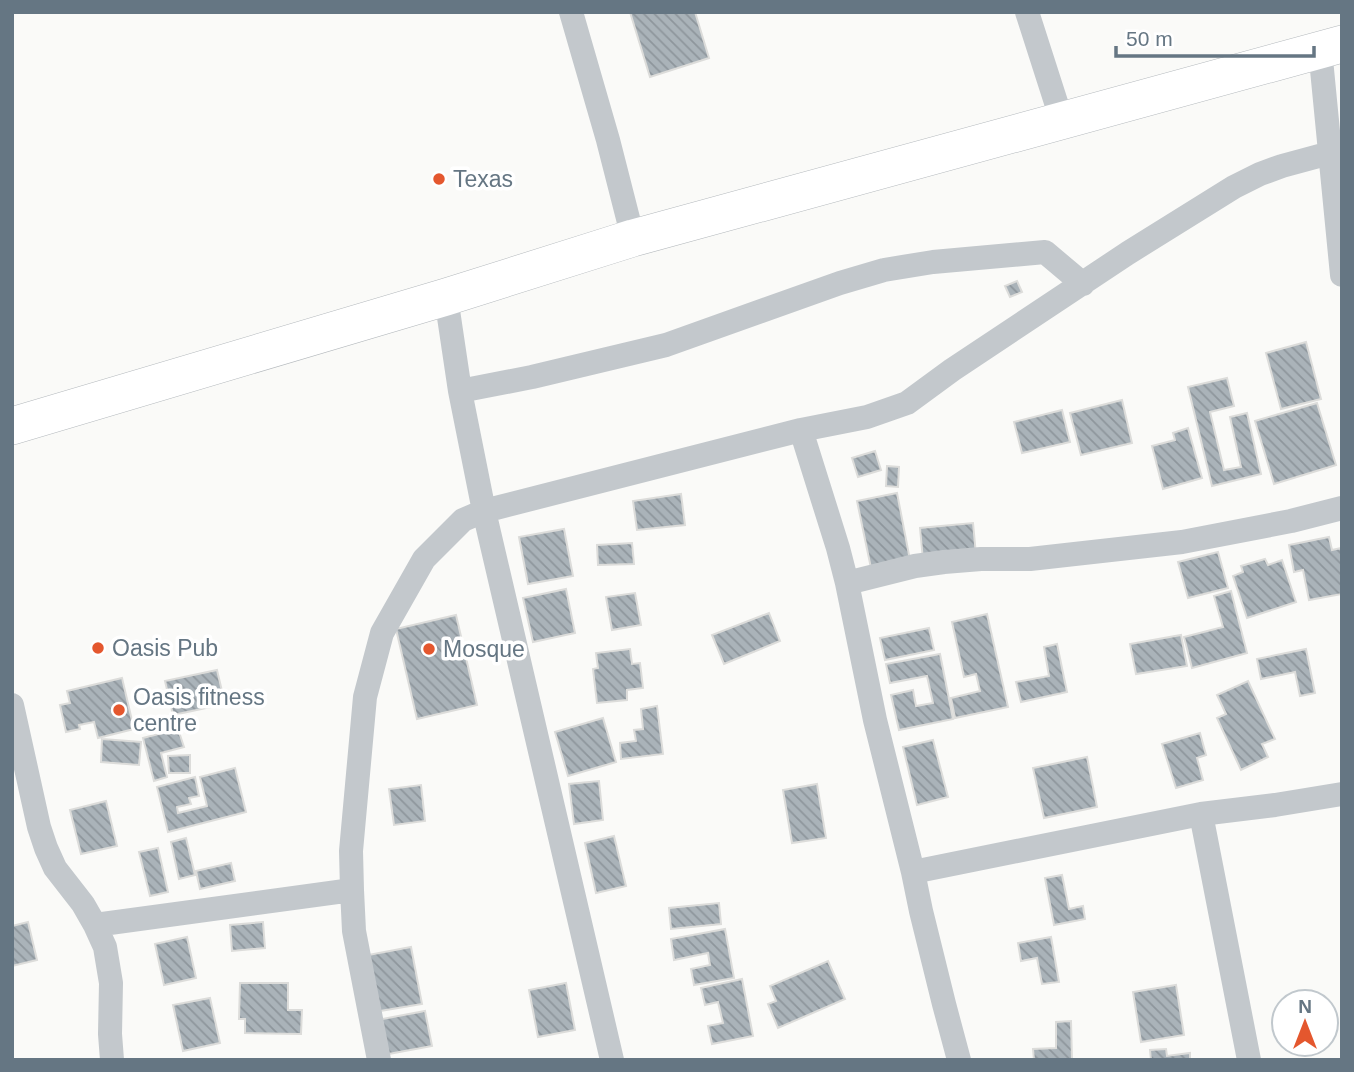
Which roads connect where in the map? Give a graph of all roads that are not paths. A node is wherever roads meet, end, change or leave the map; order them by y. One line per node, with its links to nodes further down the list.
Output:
1 (571, 12): 6 (street)
2 (1027, 12): 4 (street)
3 (1331, 46): 4 (highway); 5 (street)
4 (1062, 121): 6 (highway)
5 (1330, 153): 7 (street); 8 (street)
6 (633, 239): 9 (highway)
7 (1342, 275)
8 (1083, 284): 10 (street); 12 (street)
9 (446, 297): 10 (street); 11 (highway)
10 (460, 391): 14 (street)
11 (12, 426)
12 (801, 430): 14 (street); 15 (street)
13 (1342, 508): 15 (street)
14 (484, 511): 20 (street); 24 (street)
15 (846, 583): 19 (street)
16 (12, 705): 21 (street)
17 (1342, 794): 18 (street)
18 (1201, 814): 19 (street); 26 (street)
19 (913, 872): 25 (street)
20 (352, 890): 21 (street); 23 (street)
21 (95, 925): 22 (street)
22 (112, 1060)
23 (379, 1060)
24 (612, 1060)
25 (959, 1060)
26 (1249, 1060)

